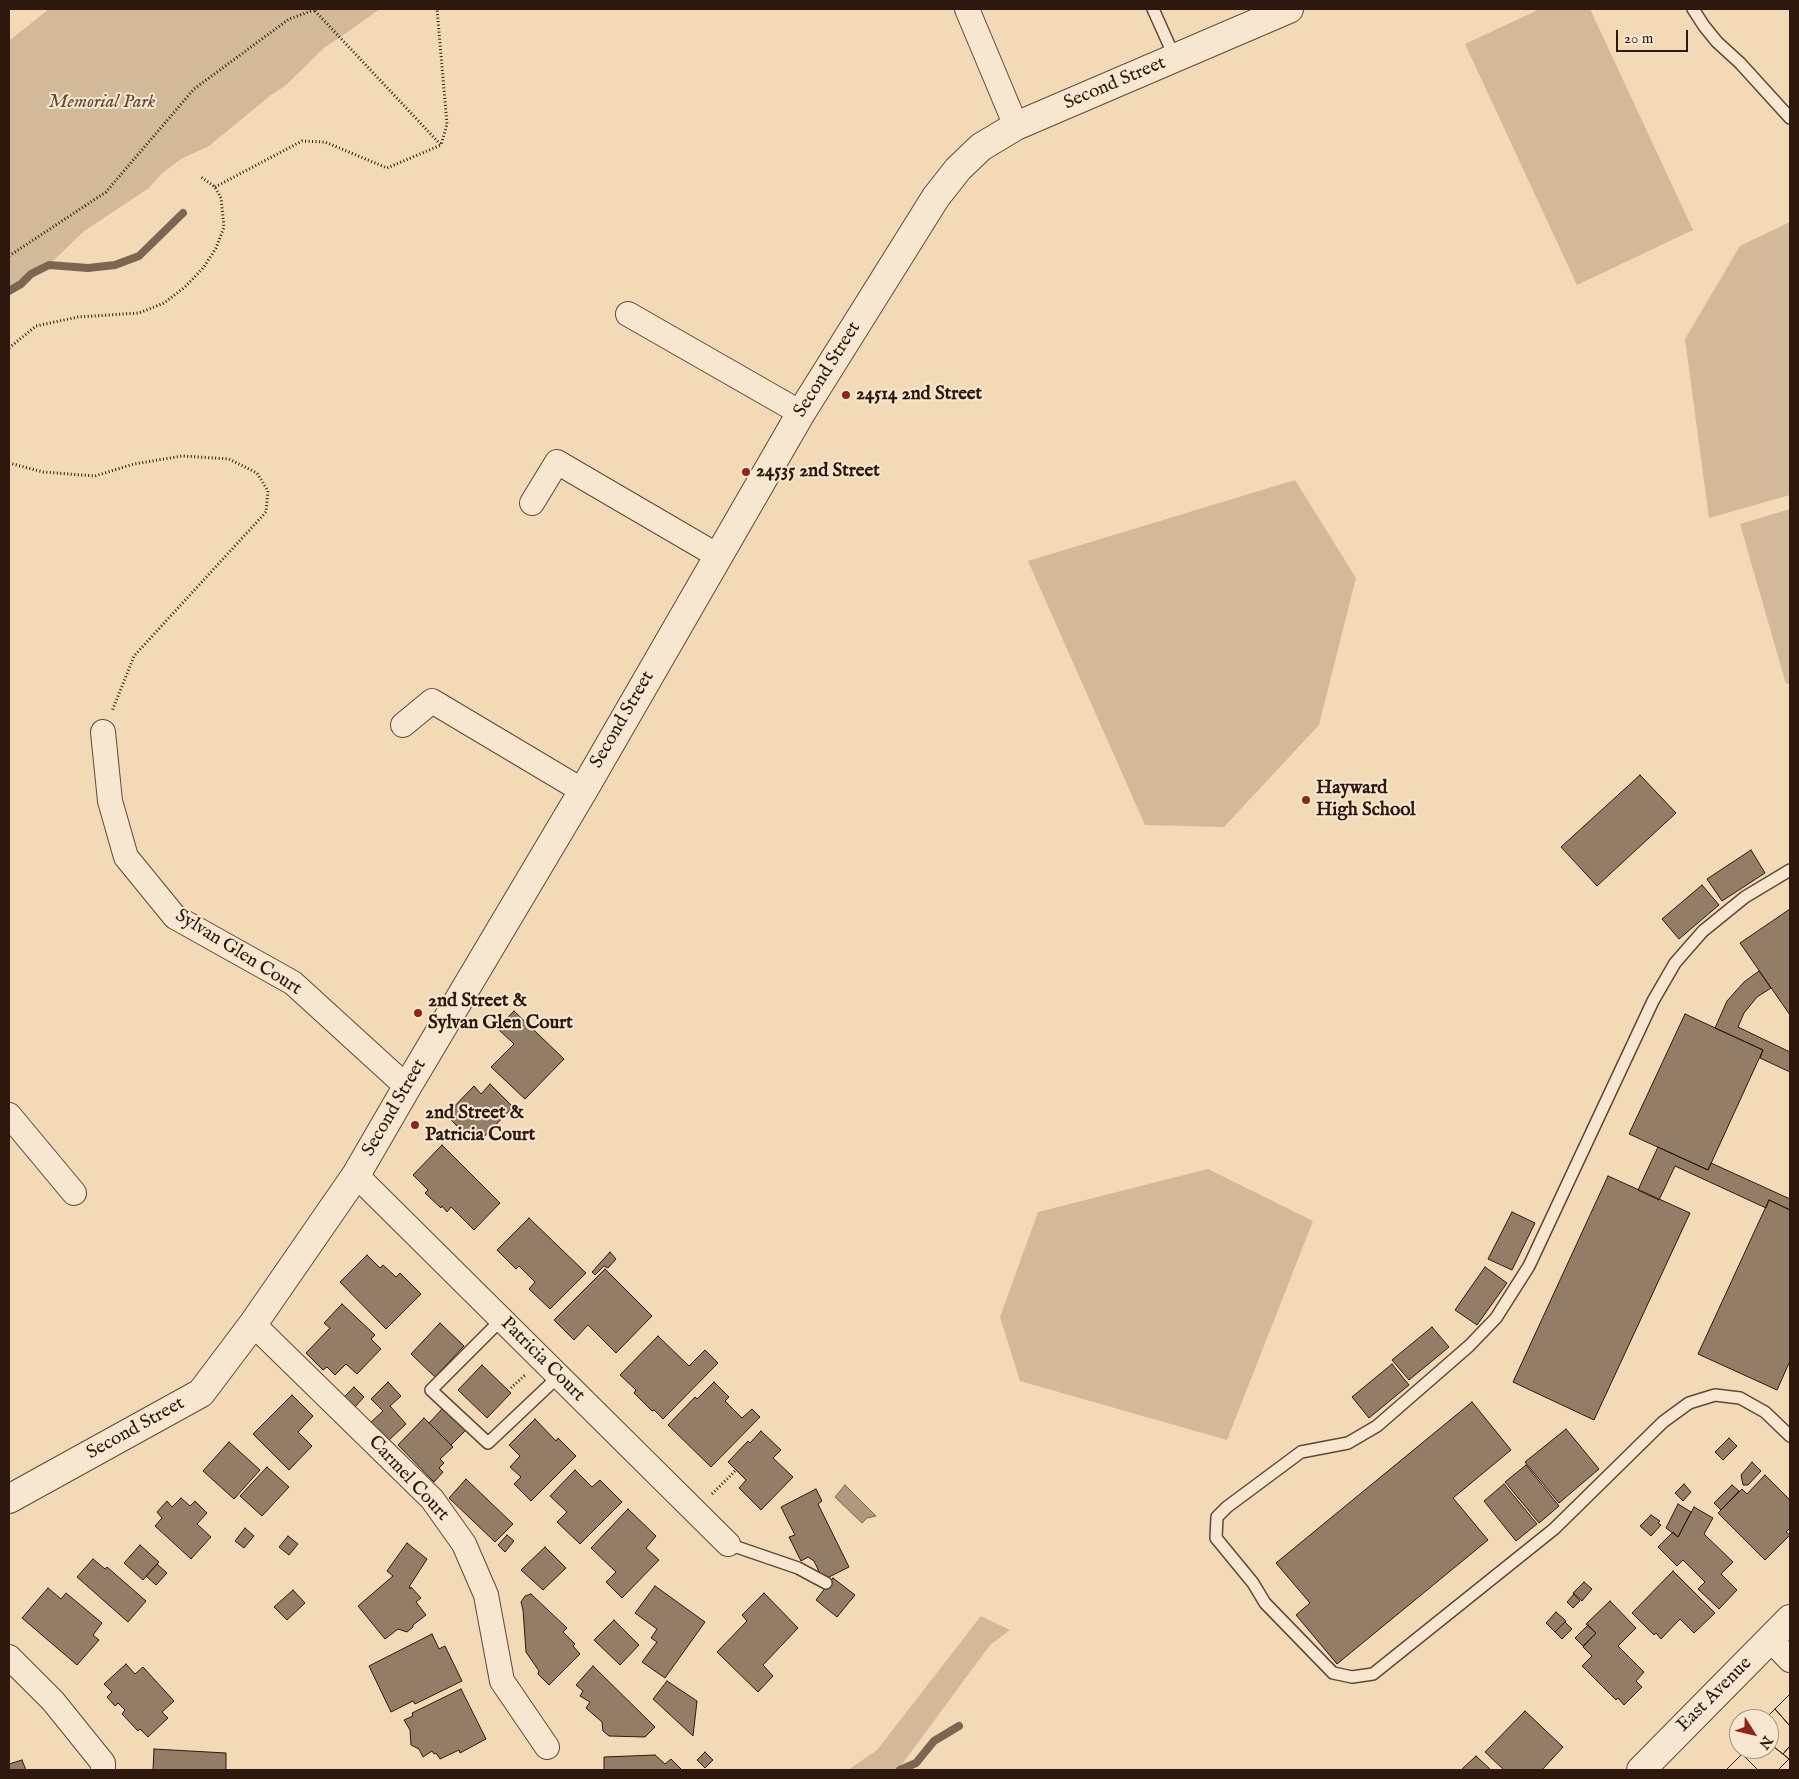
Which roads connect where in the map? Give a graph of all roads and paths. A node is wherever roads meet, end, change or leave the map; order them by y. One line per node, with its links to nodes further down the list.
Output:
1 (437, 9): 10 (path)
2 (967, 9): 9 (street)
3 (1153, 9): 7 (lane)
4 (1289, 9): 7 (street, Second Street)
5 (1693, 9): 8 (lane)
6 (316, 10): 10 (path); 13 (path)
7 (1175, 58): 9 (street, Second Street)
8 (1790, 118)
9 (1016, 126): 16 (street, Second Street)
10 (441, 145): 12 (path)
11 (201, 177): 12 (path)
12 (215, 187): 15 (path)
13 (9, 256)
14 (628, 314): 16 (street)
15 (9, 348)
16 (801, 413): 19 (street, Second Street)
17 (9, 463): 21 (path)
18 (532, 503): 19 (street)
19 (718, 556): 22 (street, Second Street)
20 (403, 725): 22 (street)
21 (103, 732): 24 (street, Sylvan Glen Court)
22 (583, 791): 24 (street, Second Street)
23 (1790, 870): 33 (lane)
24 (407, 1087): 26 (street, Second Street)
25 (9, 1115): 27 (street)
26 (356, 1175): 28 (street, Patricia Court); 29 (street, Second Street)
27 (74, 1193)
28 (502, 1320): 31 (street, Patricia Court); 31 (lane)
29 (254, 1324): 36 (street, Second Street); 42 (street, Carmel Court)
30 (526, 1373): 32 (path)
31 (559, 1376): 37 (street, Patricia Court)
32 (511, 1388)
33 (1790, 1436)
34 (736, 1470): 35 (path)
35 (708, 1498)
36 (9, 1499)
37 (728, 1544): 38 (lane)
38 (826, 1583)
39 (1785, 1626): 41 (street); 44 (street, East Avenue)
40 (9, 1657): 43 (street)
41 (1790, 1660)
42 (547, 1747)
43 (103, 1770)
44 (1641, 1770)

